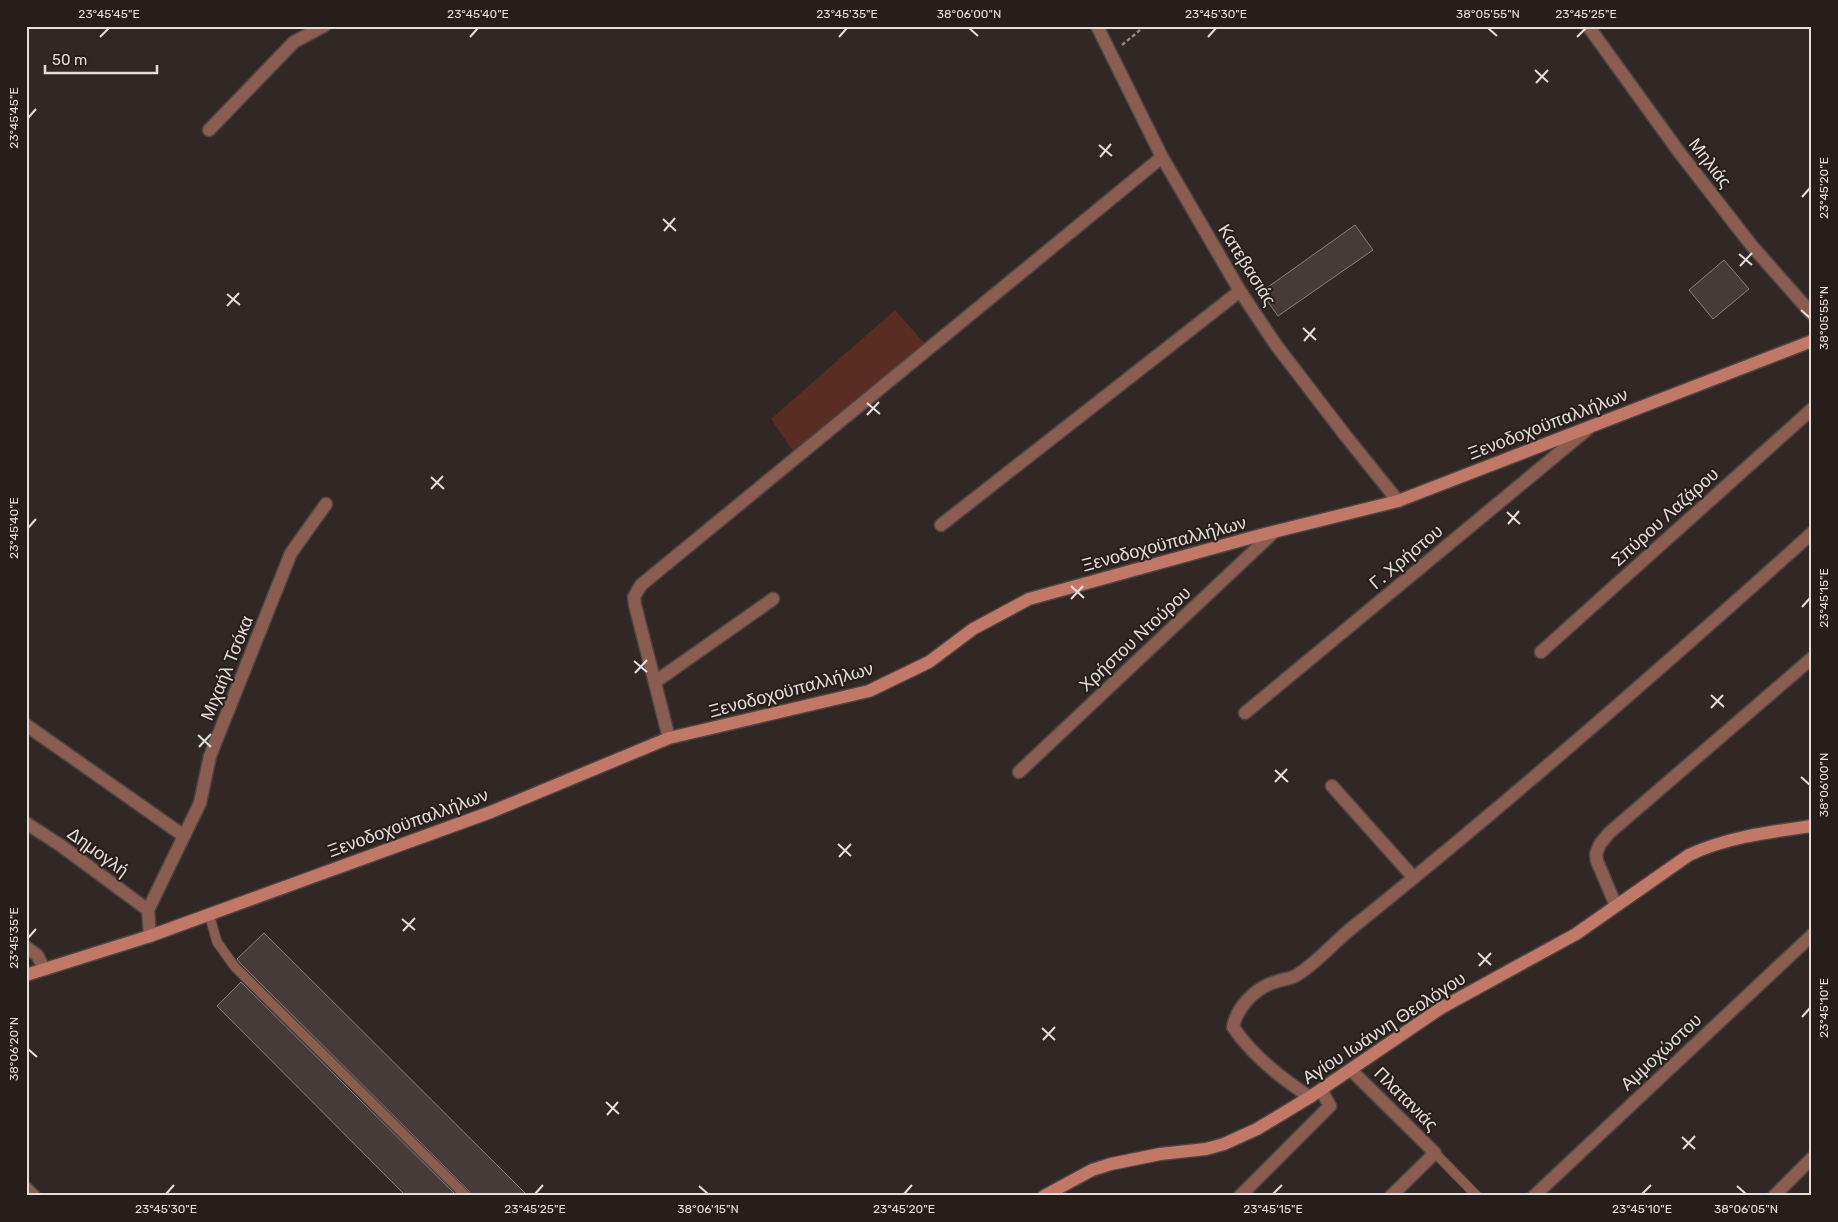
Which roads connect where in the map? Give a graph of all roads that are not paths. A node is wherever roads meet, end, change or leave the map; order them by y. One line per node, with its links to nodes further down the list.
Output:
1 (324, 26): 4 (street)
2 (1097, 26): 5 (street, Κατεβασιάς)
3 (1588, 26): 7 (street, Μηλιάς)
4 (209, 130)
5 (1162, 157): 6 (street, Κατεβασιάς); 19 (street)
6 (1240, 291): 11 (street, Κατεβασιάς); 13 (street)
7 (1812, 314)
8 (1812, 341): 10 (street, Ξενοδοχοϋπαλλήλων)
9 (1812, 408): 17 (street, Σπύρου Λαζάρου)
10 (1590, 427): 11 (street, Ξενοδοχοϋπαλλήλων); 20 (street, Γ. Χρήστου)
11 (1398, 501): 14 (street, Ξενοδοχοϋπαλλήλων)
12 (326, 504): 27 (street, Μιχαήλ Τσόκα)
13 (941, 525)
14 (1274, 532): 22 (street, Ξενοδοχοϋπαλλήλων); 23 (street, Χρήστου Ντούρου)
15 (1812, 533): 28 (street)
16 (773, 599): 19 (street)
17 (1541, 652)
18 (1812, 658): 29 (street)
19 (655, 682): 22 (street)
20 (1245, 713)
21 (26, 725): 27 (street)
22 (669, 738): 31 (street, Ξενοδοχοϋπαλλήλων)
23 (1019, 772)
24 (1332, 786): 28 (street)
25 (26, 823): 30 (street, Δημογλή)
26 (1812, 826): 29 (street, Αγίου Ιωάννη Θεολόγου)
27 (184, 836): 30 (street, Μιχαήλ Τσόκα)
28 (1414, 878): 38 (street)
29 (1616, 906): 37 (street, Αγίου Ιωάννη Θεολόγου)
30 (148, 910): 33 (street)
31 (209, 914): 33 (street, Ξενοδοχοϋπαλλήλων); 43 (lane)
32 (1812, 934): 48 (street, Αμμοχώστου)
33 (150, 936): 35 (street, Ξενοδοχοϋπαλλήλων)
34 (26, 948): 35 (street)
35 (44, 968): 36 (street, Ξενοδοχοϋπαλλήλων)
36 (26, 975)
37 (1351, 1070): 38 (street, Αγίου Ιωάννη Θεολόγου); 39 (street, Πλατανιάς)
38 (1316, 1094): 44 (street, Αγίου Ιωάννη Θεολόγου); 45 (street)
39 (1435, 1153): 46 (street, Πλατανιάς); 47 (lane)
40 (1812, 1158): 49 (street)
41 (26, 1188): 42 (street)
42 (34, 1196)
43 (466, 1196)
44 (1044, 1196)
45 (1240, 1196)
46 (1391, 1196)
47 (1477, 1196)
48 (1534, 1196)
49 (1774, 1196)

